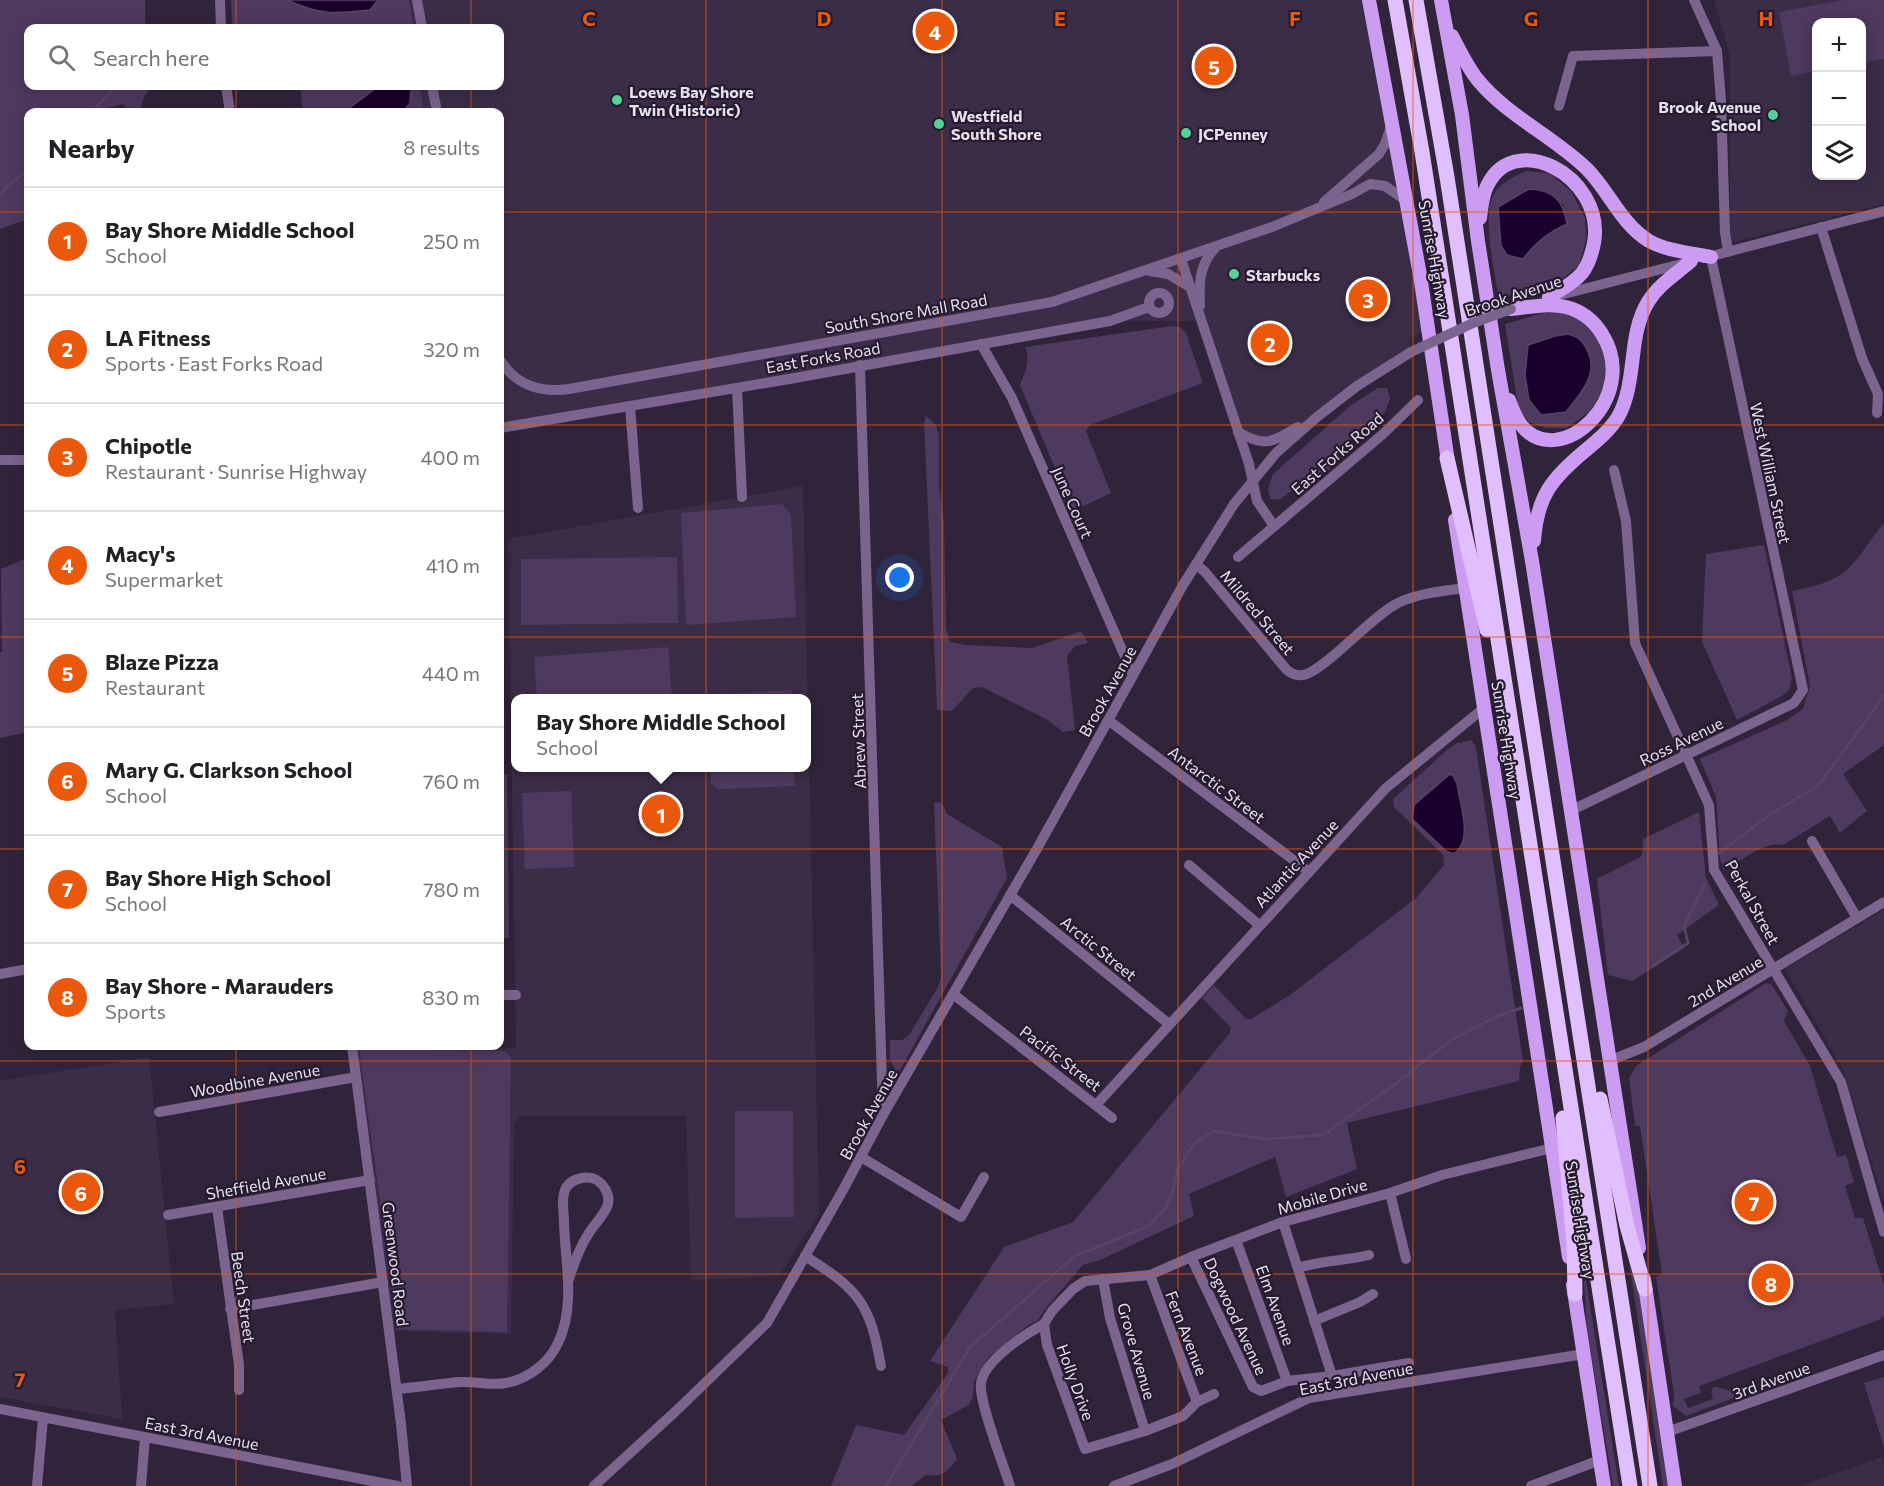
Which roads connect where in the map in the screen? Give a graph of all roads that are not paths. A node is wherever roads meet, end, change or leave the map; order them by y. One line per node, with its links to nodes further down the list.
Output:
1 (220, 0): 10 (street)
2 (417, 0): 11 (street)
3 (1369, 0): 19 (main road, Sunrise Highway)
4 (1395, 0): 62 (highway, Sunrise Highway)
5 (1416, 0): 13 (highway, Sunrise Highway)
6 (1423, 0): 13 (highway)
7 (1441, 0): 9 (main road)
8 (1694, 0): 12 (street)
9 (1445, 19): 24 (main road); 27 (main road)
10 (221, 24)
11 (421, 24)
12 (1717, 51): 16 (street); 26 (street)
13 (1426, 55): 79 (highway, Sunrise Highway)
14 (227, 90): 17 (street)
15 (433, 90): 18 (street)
16 (1559, 106)
17 (229, 108)
18 (436, 108)
19 (1392, 123): 20 (main road, Sunrise Highway); 21 (street, South Shore Mall Road)
20 (1407, 201): 21 (street, South Shore Mall Road); 47 (main road, Sunrise Highway)
21 (1315, 209): 25 (street, South Shore Mall Road)
22 (1884, 211): 23 (street, Brook Avenue)
23 (1821, 227): 26 (street, Brook Avenue); 43 (street)
24 (1478, 241): 32 (main road); 39 (main road)
25 (1217, 246): 28 (street, South Shore Mall Road); 35 (street)
26 (1728, 252): 27 (street, Brook Avenue)
27 (1711, 256): 29 (street, Brook Avenue); 60 (street, West William Street)
28 (1181, 259): 30 (street, South Shore Mall Road); 31 (street)
29 (1691, 261): 32 (street, Brook Avenue); 56 (main road)
30 (1147, 271): 31 (street); 38 (street, South Shore Mall Road)
31 (1190, 287): 35 (street)
32 (1549, 297): 34 (street, Brook Avenue)
33 (1149, 307): 36 (street, East Forks Road)
34 (1511, 309): 39 (main road); 44 (street, Brook Avenue, bridge)
35 (1201, 321): 46 (street)
36 (981, 344): 37 (street, East Forks Road); 59 (street, June Court)
37 (860, 366): 40 (street, East Forks Road); 88 (street, Abrew Street)
38 (504, 369)
39 (1498, 370): 56 (main road)
40 (737, 388): 42 (street, East Forks Road); 52 (street)
41 (1418, 400): 54 (street, East Forks Road)
42 (630, 406): 45 (street, East Forks Road); 53 (street)
43 (1877, 412)
44 (1317, 417): 46 (street); 51 (street, Brook Avenue)
45 (504, 427)
46 (1238, 432): 51 (street)
47 (1447, 458): 58 (main road, Sunrise Highway); 62 (highway)
48 (0, 460): 49 (street)
49 (24, 460)
50 (1614, 470): 64 (street, Perkal Street)
51 (1252, 480): 54 (street); 57 (street, Brook Avenue)
52 (742, 497)
53 (638, 508)
54 (1274, 526): 55 (street, East Forks Road)
55 (1238, 557)
56 (1532, 561): 65 (main road)
57 (1196, 564): 58 (street, Mildred Street); 59 (street, Brook Avenue)
58 (1466, 588): 61 (main road, Sunrise Highway)
59 (1133, 675): 63 (street, Brook Avenue)
60 (1802, 695): 64 (street, Ross Avenue)
61 (1484, 708): 68 (street, Atlantic Avenue); 90 (main road, Sunrise Highway)
62 (1509, 708): 81 (highway, Sunrise Highway)
63 (1108, 720): 68 (street, Antarctic Street); 69 (street, Brook Avenue)
64 (1685, 755): 65 (street, Ross Avenue); 73 (street, Perkal Street)
65 (1570, 811): 84 (main road)
66 (1812, 841): 71 (street)
67 (1189, 865): 72 (street)
68 (1308, 871): 72 (street, Atlantic Avenue)
69 (1010, 895): 76 (street, Brook Avenue); 80 (street, Arctic Street)
70 (1884, 903): 71 (street, 2nd Avenue)
71 (1857, 918): 73 (street, 2nd Avenue)
72 (1259, 925): 80 (street, Atlantic Avenue)
73 (1773, 969): 84 (street, 2nd Avenue); 98 (street, Perkal Street)
74 (24, 970): 75 (street)
75 (0, 974)
76 (953, 994): 86 (street, Pacific Street); 88 (street, Brook Avenue)
77 (504, 995): 78 (street)
78 (516, 995)
79 (1576, 1012): 109 (highway); 141 (highway, Sunrise Highway)
80 (1169, 1024): 83 (street, Atlantic Avenue)
81 (1560, 1037): 111 (highway); 140 (highway, Sunrise Highway)
82 (353, 1050): 85 (street, Greenwood Road)
83 (1143, 1053): 86 (street, Pacific Street)
84 (1609, 1061): 109 (main road)
85 (356, 1077): 87 (street, Woodbine Avenue); 93 (street, Greenwood Road)
86 (1096, 1105): 89 (street)
87 (159, 1112)
88 (883, 1115): 91 (street, Brook Avenue)
89 (1112, 1118)
90 (1552, 1148): 94 (street, Mobile Drive); 111 (main road, Sunrise Highway)
91 (861, 1157): 92 (street); 101 (street, Brook Avenue)
92 (984, 1177)
93 (370, 1180): 95 (street, Sheffield Avenue); 108 (street, Greenwood Road)
94 (1390, 1193): 97 (street, Mobile Drive); 103 (street)
95 (217, 1207): 96 (street, Sheffield Avenue); 112 (street, Beech Street)
96 (168, 1215)
97 (1283, 1222): 99 (street, Mobile Drive); 104 (street)
98 (1884, 1232)
99 (1236, 1240): 102 (street, Mobile Drive); 120 (street, Elm Avenue)
100 (1369, 1255): 104 (street)
101 (806, 1256): 118 (street); 135 (street, Brook Avenue)
102 (1191, 1257): 105 (street, Mobile Drive); 120 (street, Dogwood Avenue)
103 (1406, 1260)
104 (1298, 1268): 113 (street)
105 (1150, 1275): 107 (street, Mobile Drive); 124 (street, Fern Avenue)
106 (569, 1279): 106 (street); 121 (street)
107 (1103, 1279): 114 (street); 127 (street, Grove Avenue)
108 (383, 1282): 112 (street); 121 (street, Greenwood Road)
109 (1645, 1289): 128 (main road)
110 (1373, 1294): 113 (street)
111 (1575, 1294): 115 (main road, Sunrise Highway)
112 (231, 1309): 122 (street, Beech Street)
113 (1314, 1321): 119 (street)
114 (1044, 1324): 127 (street, Holly Drive); 136 (street)
115 (1584, 1354): 130 (main road, Sunrise Highway); 137 (street, East 3rd Avenue)
116 (1884, 1355): 128 (street, 3rd Avenue)
117 (1409, 1363): 119 (street, Dogwood Avenue)
118 (881, 1366)
119 (1332, 1376): 120 (street, Dogwood Avenue)
120 (1287, 1381)
121 (397, 1389): 134 (street, Greenwood Road)
122 (239, 1390)
123 (1214, 1394): 124 (street)
124 (1197, 1402): 127 (street)
125 (0, 1409): 126 (street, East 3rd Avenue)
126 (43, 1418): 129 (street, East 3rd Avenue); 131 (street)
127 (1145, 1431)
128 (1667, 1432): 142 (main road)
129 (145, 1438): 132 (street); 133 (street, East 3rd Avenue)
130 (1600, 1460): 138 (street); 139 (main road, Sunrise Highway)
131 (37, 1486)
132 (141, 1486)
133 (398, 1486)
134 (406, 1486)
135 (594, 1486)
136 (1010, 1486)
137 (1114, 1486)
138 (1530, 1486)
139 (1604, 1486)
140 (1630, 1486)
141 (1650, 1486)
142 (1676, 1486)

